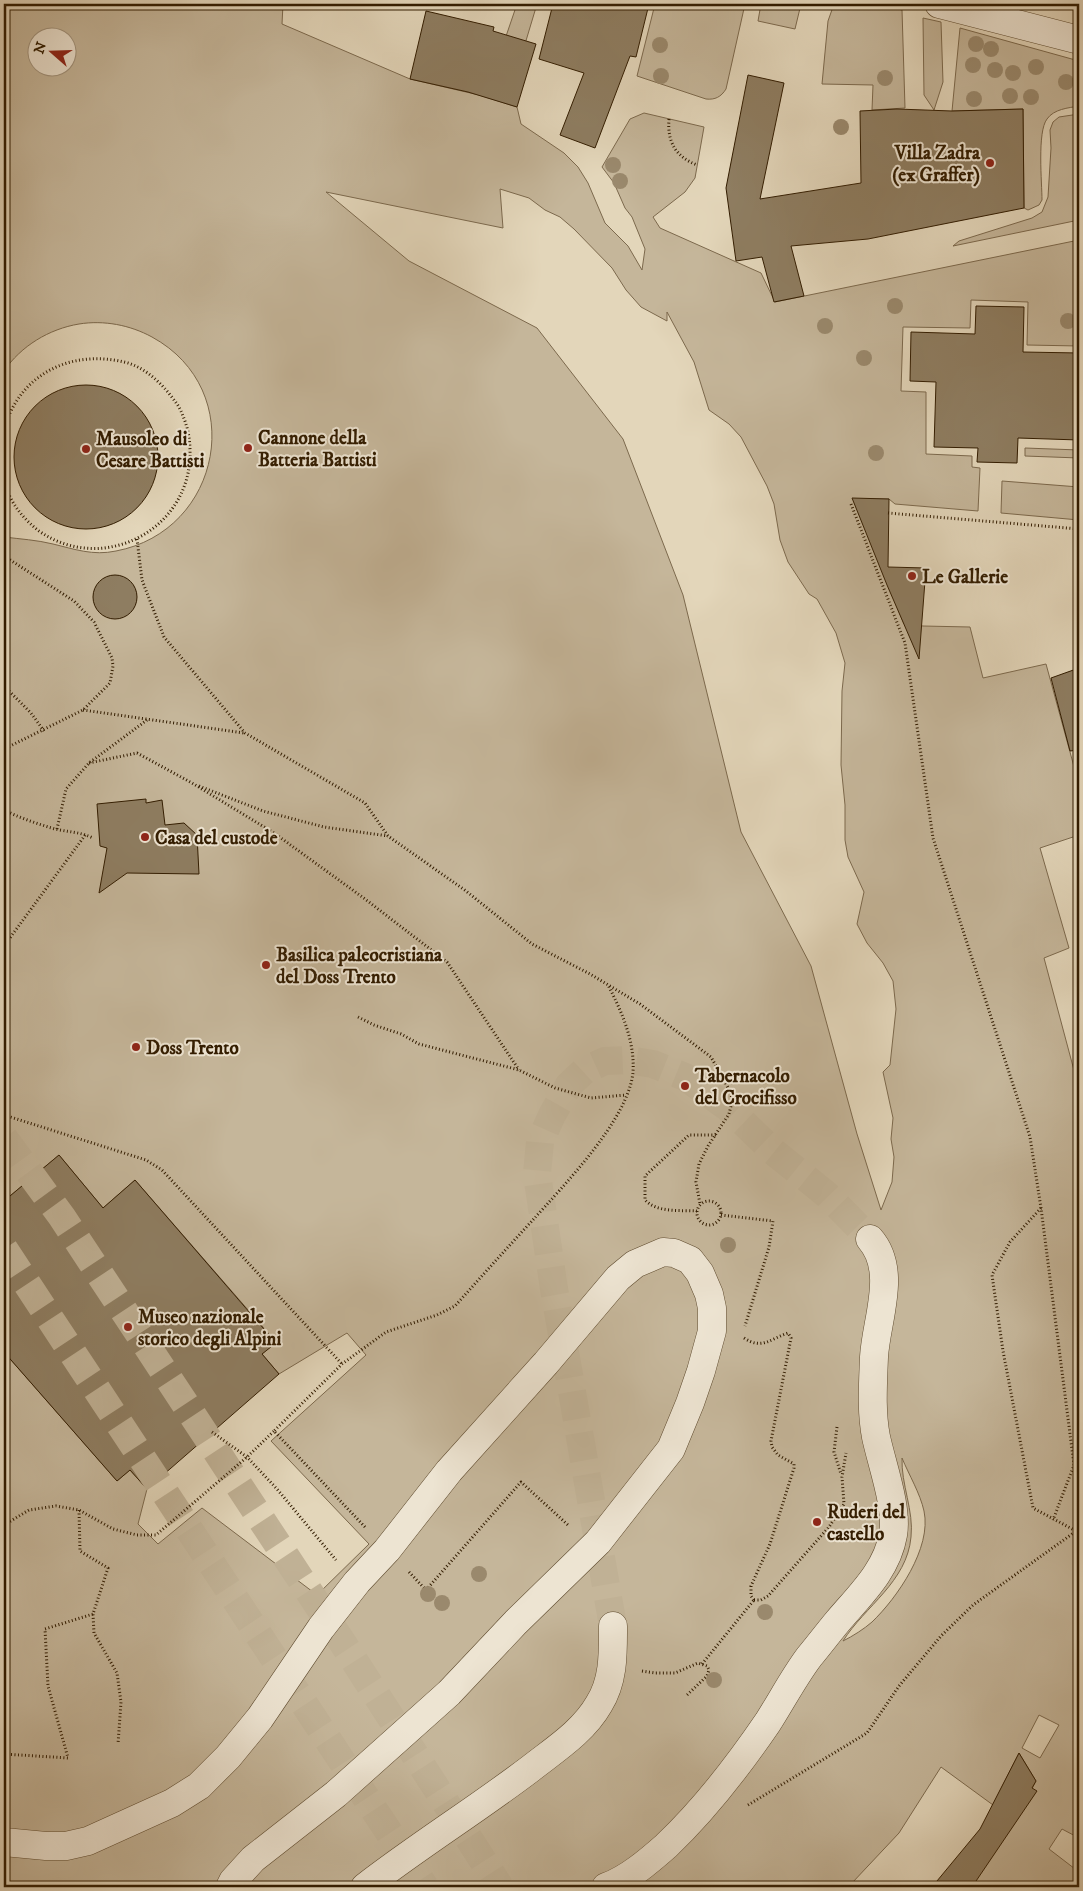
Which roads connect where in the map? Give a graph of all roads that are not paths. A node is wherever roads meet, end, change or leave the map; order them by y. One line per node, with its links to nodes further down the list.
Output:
1 (939, 4): 2 (street)
2 (1079, 40)
3 (870, 1239): 8 (street)
4 (613, 1626): 7 (street)
5 (4, 1842): 6 (street)
6 (230, 1887)
7 (365, 1887)
8 (606, 1887)

